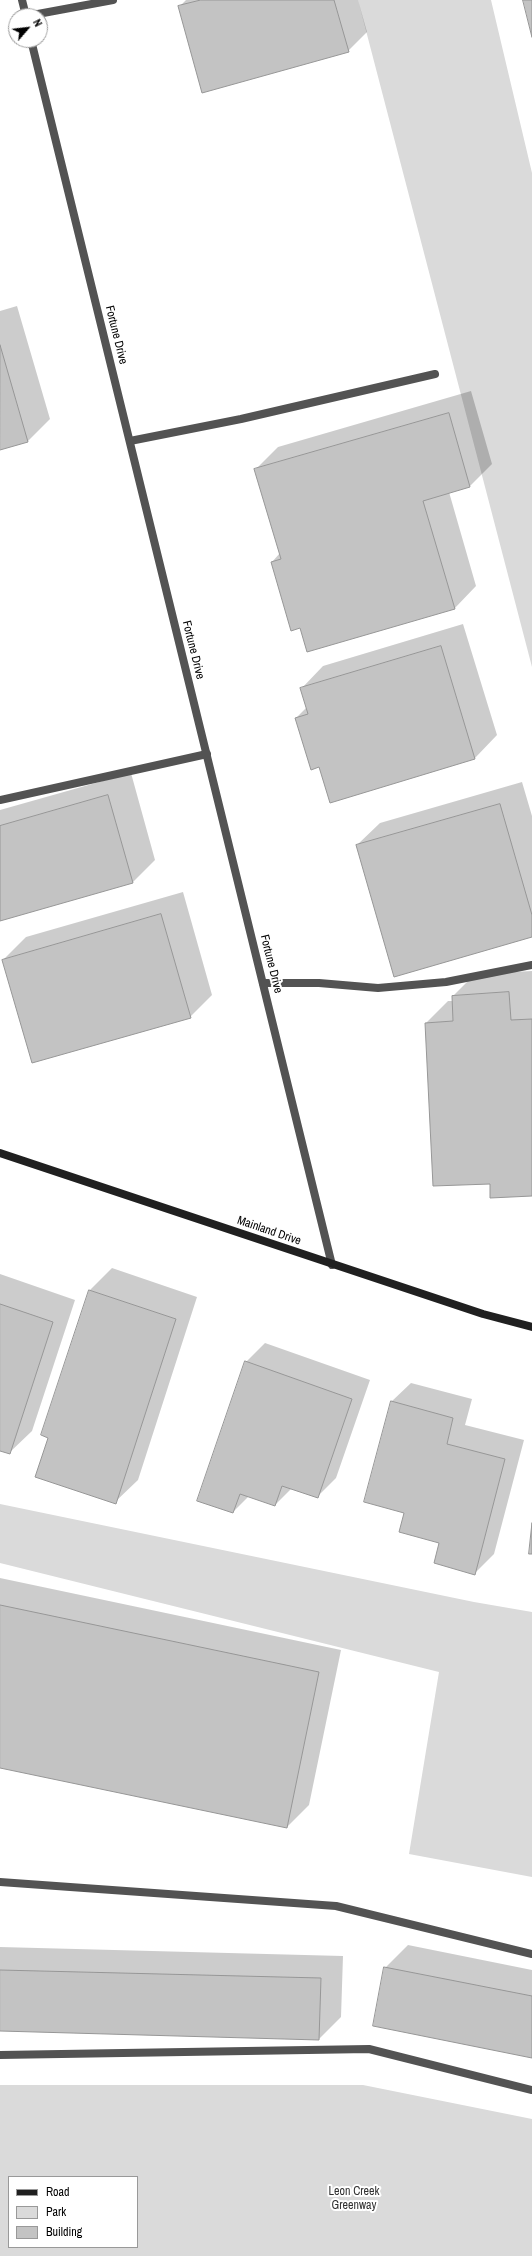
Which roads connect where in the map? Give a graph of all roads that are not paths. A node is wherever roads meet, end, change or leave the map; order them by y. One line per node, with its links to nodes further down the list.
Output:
1 (113, 0): 2 (street)
2 (48, 12)
3 (33, 48): 5 (street, Fortune Drive)
4 (435, 374): 5 (street)
5 (130, 441): 6 (street, Fortune Drive)
6 (207, 754): 7 (street); 9 (street, Fortune Drive)
7 (0, 800)
8 (532, 965): 9 (street)
9 (263, 983): 11 (street, Fortune Drive)
10 (0, 1153): 11 (main road, Mainland Drive)
11 (332, 1265): 12 (main road, Mainland Drive)
12 (532, 1327)
13 (0, 1882): 14 (street)
14 (532, 1954)
15 (0, 2055): 16 (street)
16 (532, 2090)

